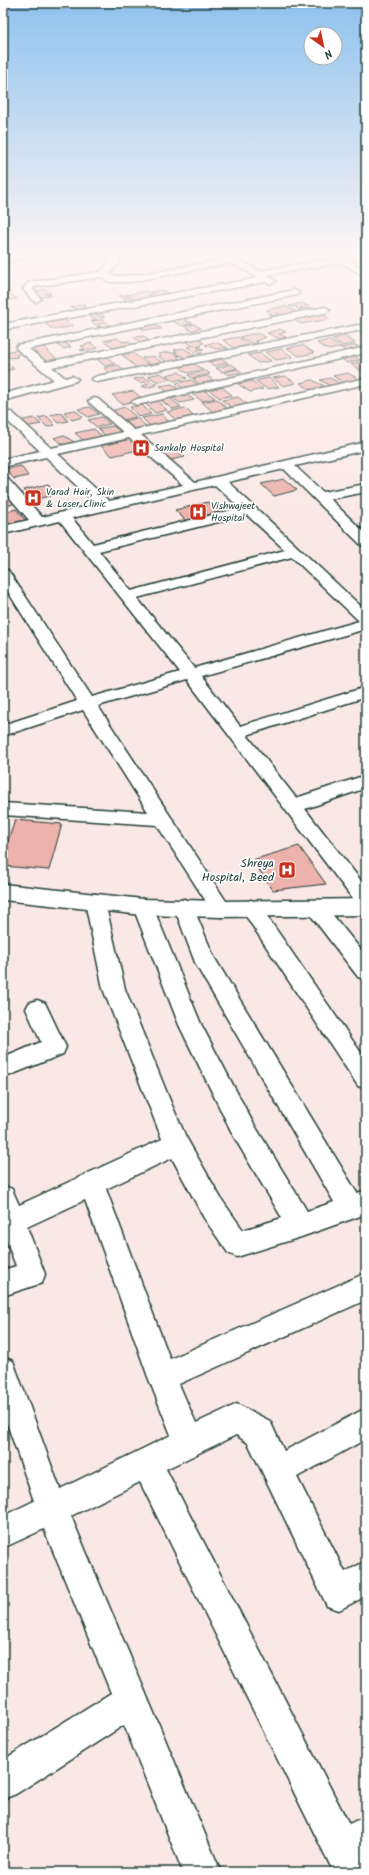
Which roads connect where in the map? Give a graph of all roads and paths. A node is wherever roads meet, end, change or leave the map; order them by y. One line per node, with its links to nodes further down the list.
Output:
1 (44, 342): 8 (street)
2 (161, 342): 8 (street)
3 (283, 342): 12 (street)
4 (307, 342): 6 (street)
5 (366, 350): 6 (street)
6 (333, 357): 7 (street); 14 (street)
7 (346, 365)
8 (43, 366): 13 (street)
9 (208, 370): 14 (street)
10 (364, 377): 20 (street)
11 (75, 379): 13 (street)
12 (97, 379)
13 (62, 381): 17 (street)
14 (225, 382): 15 (street); 19 (street)
15 (236, 390)
16 (247, 397): 20 (street)
17 (3, 398)
18 (94, 401): 23 (street)
19 (137, 402)
20 (258, 405): 21 (street); 23 (street)
21 (269, 412)
22 (8, 415): 25 (street)
23 (131, 433): 25 (street); 30 (street)
24 (366, 446): 27 (street)
25 (47, 452): 26 (street); 33 (street)
26 (3, 463)
27 (286, 464): 28 (street); 32 (street)
28 (218, 480): 30 (street); 34 (street)
29 (3, 482): 36 (street)
30 (192, 486): 33 (street)
31 (366, 488): 32 (street)
32 (320, 497): 38 (street)
33 (106, 506): 35 (street)
34 (250, 510): 39 (street); 40 (street)
35 (63, 516): 36 (street); 39 (street)
36 (38, 521): 37 (street)
37 (3, 530)
38 (366, 542)
39 (90, 549): 42 (street)
40 (295, 552): 42 (street); 43 (street)
41 (3, 573): 47 (street)
42 (128, 596): 45 (street)
43 (366, 618)
44 (366, 624): 45 (street)
45 (191, 674): 47 (street); 49 (street)
46 (366, 692): 49 (street)
47 (88, 703): 48 (street); 53 (street)
48 (3, 731)
49 (236, 733): 51 (street)
50 (366, 781): 51 (street)
51 (292, 806): 56 (street)
52 (3, 809): 53 (street)
53 (163, 819): 62 (street)
54 (3, 892): 55 (main road)
55 (95, 902): 57 (main road); 67 (street)
56 (366, 902)
57 (143, 907): 58 (main road); 71 (street)
58 (184, 907): 62 (main road); 69 (street)
59 (366, 907): 61 (main road)
60 (251, 908): 61 (main road); 62 (main road); 66 (street)
61 (316, 908): 63 (street)
62 (221, 909)
63 (366, 971)
64 (37, 1009): 65 (street)
65 (3, 1068)
66 (366, 1079)
67 (177, 1144): 68 (street); 71 (street)
68 (92, 1185): 70 (street); 75 (street)
69 (359, 1205): 71 (street)
70 (6, 1214): 72 (street)
71 (301, 1226)
72 (3, 1283)
73 (366, 1286): 75 (street)
74 (3, 1371): 80 (street)
75 (162, 1377): 77 (street)
76 (366, 1423): 79 (street)
77 (189, 1443): 78 (street); 79 (street)
78 (147, 1462): 80 (street); 85 (street)
79 (277, 1471): 82 (street)
80 (52, 1508): 81 (street); 83 (street)
81 (3, 1532)
82 (366, 1577)
83 (131, 1700): 84 (street); 86 (street)
84 (3, 1781)
85 (354, 1852)
86 (202, 1872)

